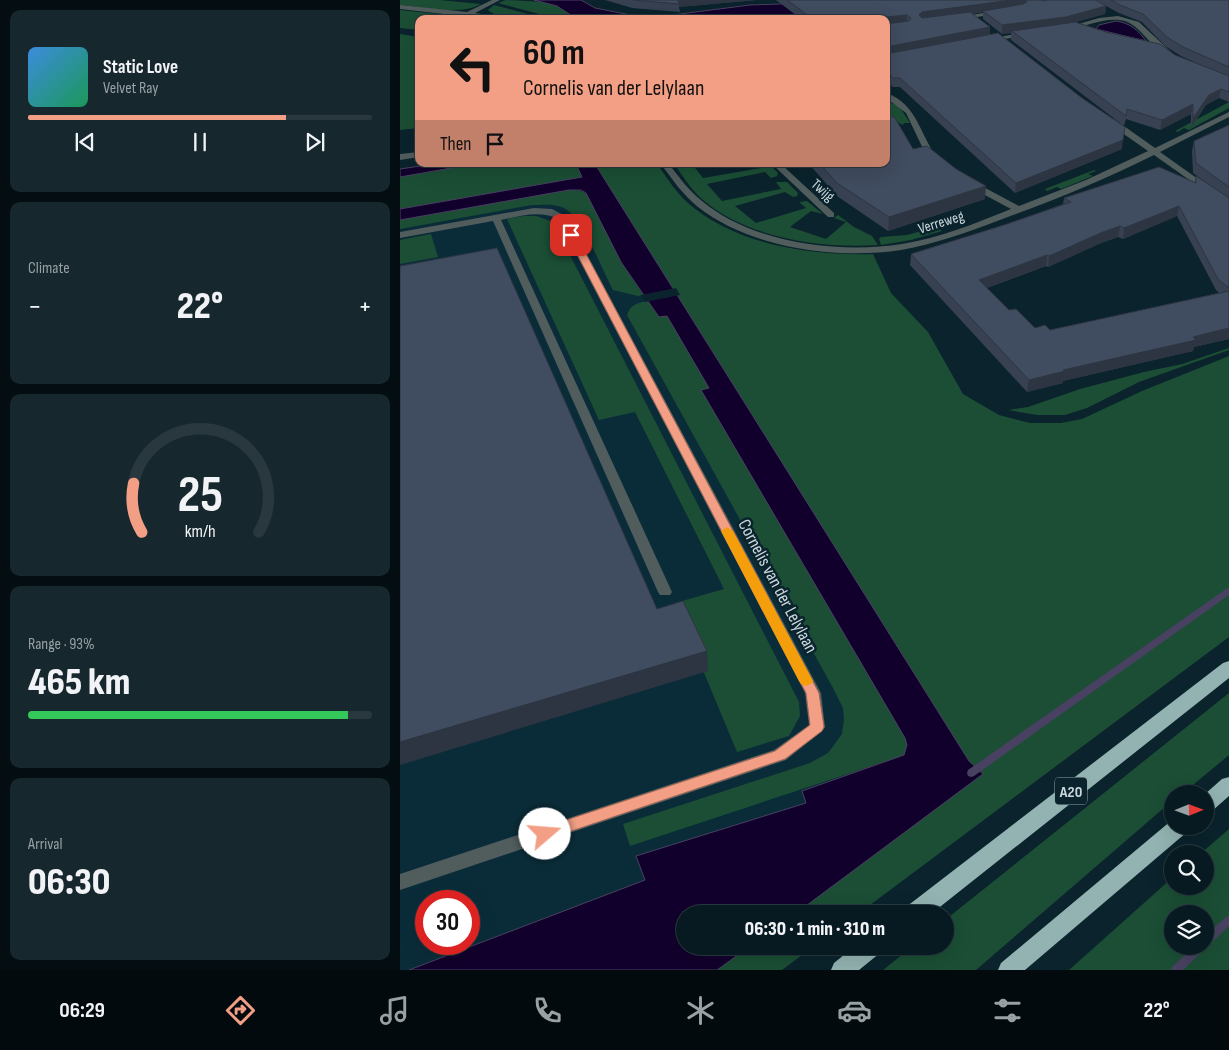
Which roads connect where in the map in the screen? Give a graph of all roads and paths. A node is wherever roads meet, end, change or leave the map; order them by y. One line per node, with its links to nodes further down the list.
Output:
1 (497, 0): 5 (street)
2 (400, 7): 5 (street)
3 (1107, 10): 8 (street)
4 (1005, 11): 7 (street)
5 (470, 13): 6 (street)
6 (482, 15)
7 (971, 16): 9 (street); 10 (street)
8 (1116, 16): 11 (street); 19 (street)
9 (952, 19)
10 (978, 21)
11 (1076, 27): 12 (street); 14 (street)
12 (1055, 30)
13 (1036, 33): 15 (street)
14 (1088, 33)
15 (995, 35): 16 (street); 17 (street)
16 (982, 41)
17 (1006, 43)
18 (1148, 46): 19 (street)
19 (1161, 49): 20 (street)
20 (1177, 60)
21 (890, 97): 31 (street)
22 (1229, 114): 26 (street, Verreweg)
23 (1104, 117): 26 (street)
24 (415, 146): 25 (street)
25 (400, 148)
26 (1156, 152): 33 (street); 34 (street, Verreweg)
27 (415, 155): 28 (street)
28 (400, 157)
29 (667, 167): 34 (street, Verreweg)
30 (779, 167): 35 (street, Twijg)
31 (944, 168)
32 (964, 180): 34 (street)
33 (1229, 205)
34 (1020, 210)
35 (832, 215)
36 (496, 218): 37 (street, Cornelis van der Lelylaan); 38 (street); 43 (street, Cornelis van der Lelylaan)
37 (400, 235)
38 (665, 592)
39 (1229, 668): 44 (highway, A20)
40 (1229, 785): 41 (highway)
41 (1214, 798)
42 (1169, 835): 47 (highway)
43 (400, 882)
44 (926, 905)
45 (861, 955): 46 (highway)
46 (842, 970)
47 (1009, 970)

